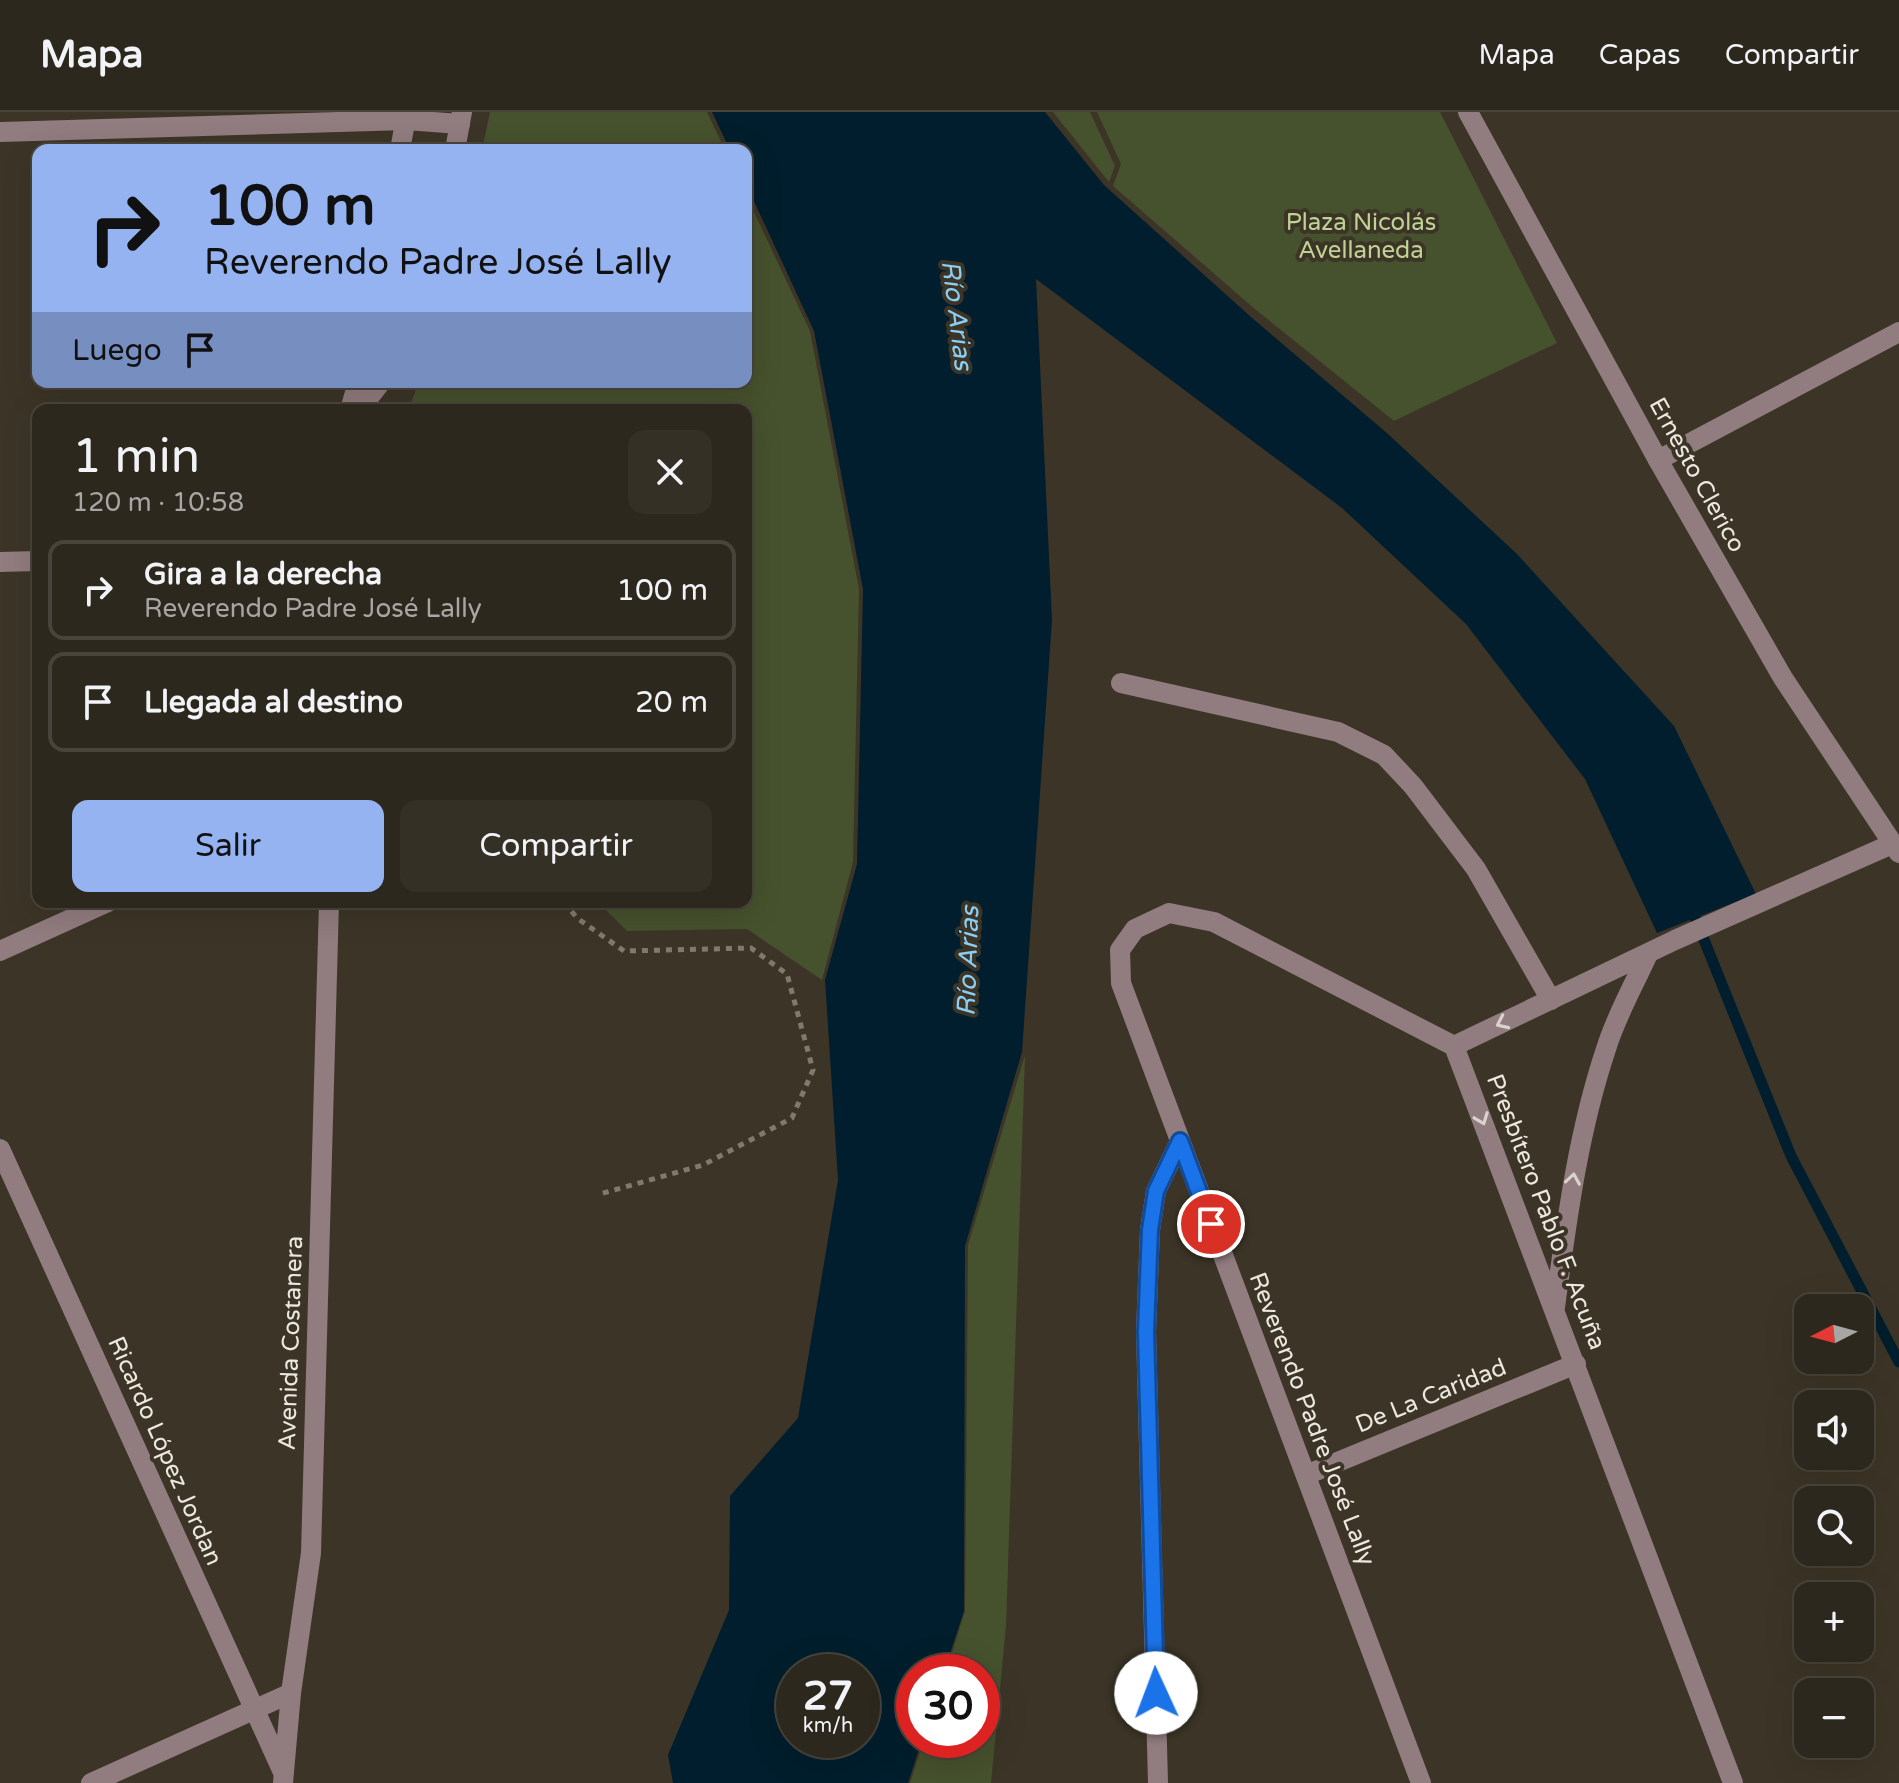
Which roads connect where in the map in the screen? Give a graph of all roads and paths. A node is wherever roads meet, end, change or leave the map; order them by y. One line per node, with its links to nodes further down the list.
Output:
1 (1468, 112): 10 (street, Ernesto Clerico)
2 (406, 116): 3 (street); 4 (street); 5 (street)
3 (461, 118): 6 (street)
4 (0, 132)
5 (401, 144)
6 (456, 144)
7 (1899, 332): 10 (street)
8 (376, 388): 9 (street)
9 (364, 404)
10 (1658, 460): 14 (street, Ernesto Clerico)
11 (32, 561): 12 (street)
12 (0, 562)
13 (1121, 683): 20 (street)
14 (1896, 848): 19 (street)
15 (95, 908): 18 (street)
16 (329, 908): 28 (street, Avenida Costanera)
17 (569, 908): 24 (path)
18 (0, 951)
19 (1648, 954): 20 (street); 25 (street, one-way to 19)
20 (1551, 1000): 21 (street, one-way to 21)
21 (1454, 1046): 22 (street, Reverendo Padre José Lally); 25 (street, Presbítero Pablo F. Acuña, one-way to 25)
22 (1180, 1141): 27 (street, Reverendo Padre José Lally); 32 (street)
23 (0, 1149): 29 (street, Ricardo López Jordan)
24 (600, 1194)
25 (1555, 1312): 26 (street, Presbítero Pablo F. Acuña)
26 (1576, 1364): 27 (street, De La Caridad); 34 (street, Presbítero Pablo F. Acuña)
27 (1306, 1475): 33 (street, Reverendo Padre José Lally)
28 (291, 1693): 29 (street); 30 (street, Avenida Costanera)
29 (254, 1709): 30 (street, Ricardo López Jordan); 31 (street)
30 (284, 1778)
31 (91, 1783)
32 (1158, 1783)
33 (1421, 1783)
34 (1733, 1783)

